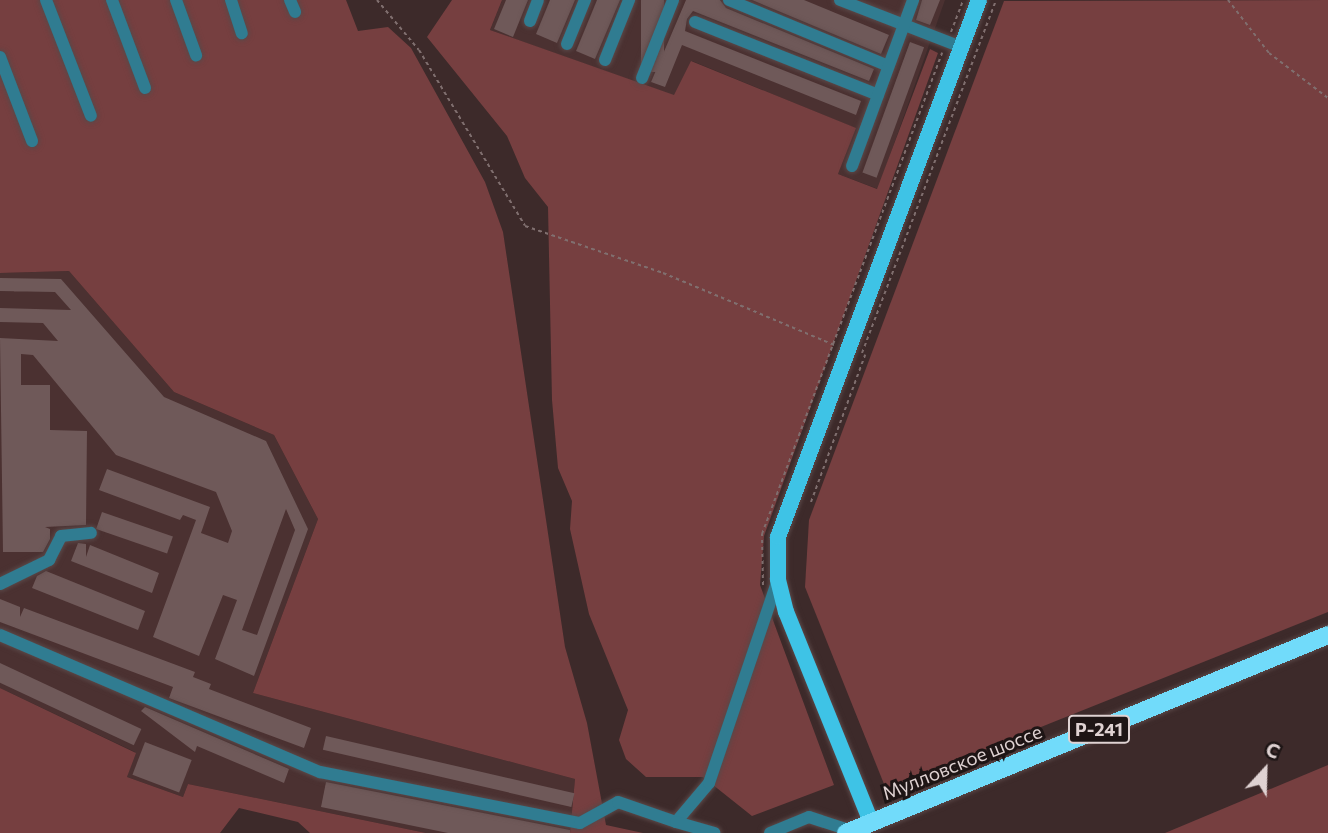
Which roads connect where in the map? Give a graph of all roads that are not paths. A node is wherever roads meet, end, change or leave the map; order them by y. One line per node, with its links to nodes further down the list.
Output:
1 (46, 0): 26 (lane)
2 (112, 0): 24 (lane)
3 (176, 0): 19 (lane)
4 (231, 0): 16 (lane)
5 (538, 0): 13 (lane)
6 (585, 0): 17 (lane)
7 (629, 0): 21 (lane)
8 (673, 0): 23 (lane)
9 (729, 0): 22 (lane)
10 (840, 0): 15 (lane)
11 (913, 0): 15 (lane)
12 (979, 0): 18 (main road)
13 (530, 21)
14 (695, 22): 25 (lane)
15 (904, 25): 18 (lane); 22 (lane)
16 (242, 33)
17 (567, 44)
18 (961, 47): 30 (main road)
19 (196, 55)
20 (0, 57): 27 (lane)
21 (605, 60)
22 (888, 66): 25 (lane)
23 (642, 78)
24 (145, 88)
25 (878, 95): 28 (lane)
26 (91, 116)
27 (32, 141)
28 (852, 166)
29 (91, 533): 31 (lane)
30 (778, 579): 34 (lane); 35 (main road)
31 (0, 584)
32 (0, 635): 34 (lane)
33 (1328, 635): 35 (highway, Мулловское шоссе / Р-241)
34 (676, 822): 37 (lane)
35 (871, 822): 36 (highway, Мулловское шоссе / Р-241)
36 (849, 832): 38 (lane)
37 (714, 833)
38 (770, 833)

